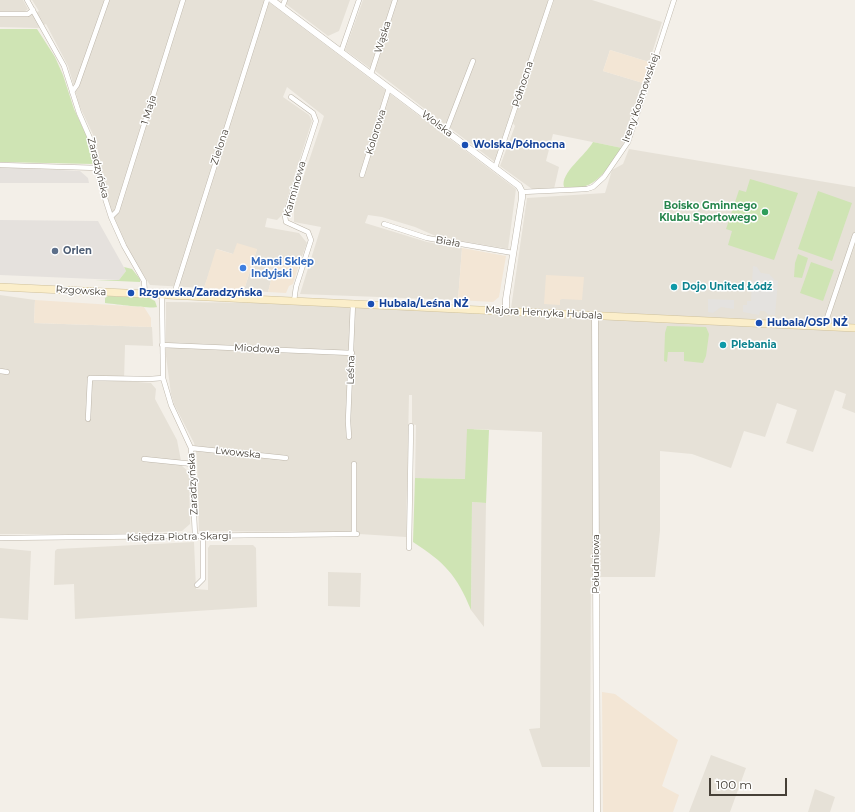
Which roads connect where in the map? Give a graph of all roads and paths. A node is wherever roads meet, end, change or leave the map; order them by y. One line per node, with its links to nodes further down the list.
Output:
1 (27, 0): 12 (street, Zaradzyńska)
2 (107, 0): 18 (street)
3 (183, 0): 26 (street, 1 Maja)
4 (267, 0): 33 (street, Zielona)
5 (272, 0): 11 (street, Wolska)
6 (285, 0): 11 (street)
7 (359, 0): 14 (street)
8 (395, 0): 16 (street, Wąska)
9 (551, 0): 23 (street, Północna)
10 (674, 0): 25 (street, Ireny Kosmowskiej)
11 (282, 8): 14 (street, Wolska)
12 (33, 10): 13 (street); 18 (street, Zaradzyńska)
13 (0, 14)
14 (341, 52): 16 (street, Wolska)
15 (473, 61): 20 (street)
16 (371, 74): 17 (street, Wolska)
17 (389, 88): 20 (street, Wolska); 24 (street, Kolorowa)
18 (72, 92): 22 (street, Zaradzyńska)
19 (291, 97): 34 (street, Karminowa)
20 (446, 131): 23 (street, Wolska)
21 (0, 165): 22 (street)
22 (98, 168): 26 (street, Zaradzyńska)
23 (496, 168): 25 (street, Wolska)
24 (362, 175)
25 (522, 192): 29 (street)
26 (111, 217): 31 (street, Zaradzyńska)
27 (384, 224): 29 (street, Biała)
28 (855, 235): 38 (street)
29 (513, 253): 36 (street)
30 (0, 287): 31 (main road, Rzgowska)
31 (145, 294): 32 (main road, Rzgowska)
32 (162, 295): 33 (main road, Majora Henryka Hubala); 40 (street, Zaradzyńska)
33 (176, 295): 34 (main road, Majora Henryka Hubala)
34 (294, 301): 35 (main road, Majora Henryka Hubala)
35 (354, 304): 36 (main road, Majora Henryka Hubala); 41 (street, Leśna)
36 (506, 311): 37 (main road, Majora Henryka Hubala)
37 (595, 315): 38 (main road, Majora Henryka Hubala); 58 (street, Południowa)
38 (826, 326): 39 (main road, Majora Henryka Hubala)
39 (855, 328)
40 (162, 345): 41 (street, Miodowa); 44 (street, Zaradzyńska)
41 (352, 353): 47 (street, Leśna)
42 (0, 372): 43 (street)
43 (7, 372)
44 (163, 378): 45 (street); 48 (street, Zaradzyńska)
45 (88, 419)
46 (411, 426): 56 (street)
47 (350, 437)
48 (191, 448): 49 (street, Lwowska); 51 (street, Zaradzyńska)
49 (286, 458)
50 (144, 459): 51 (street)
51 (193, 464): 53 (street, Zaradzyńska)
52 (354, 464): 54 (street, Księdza Piotra Skargi)
53 (195, 536): 54 (street, Księdza Piotra Skargi); 55 (street, Księdza Piotra Skargi)
54 (203, 536): 57 (street)
55 (0, 538)
56 (409, 548)
57 (197, 585)
58 (597, 812)

